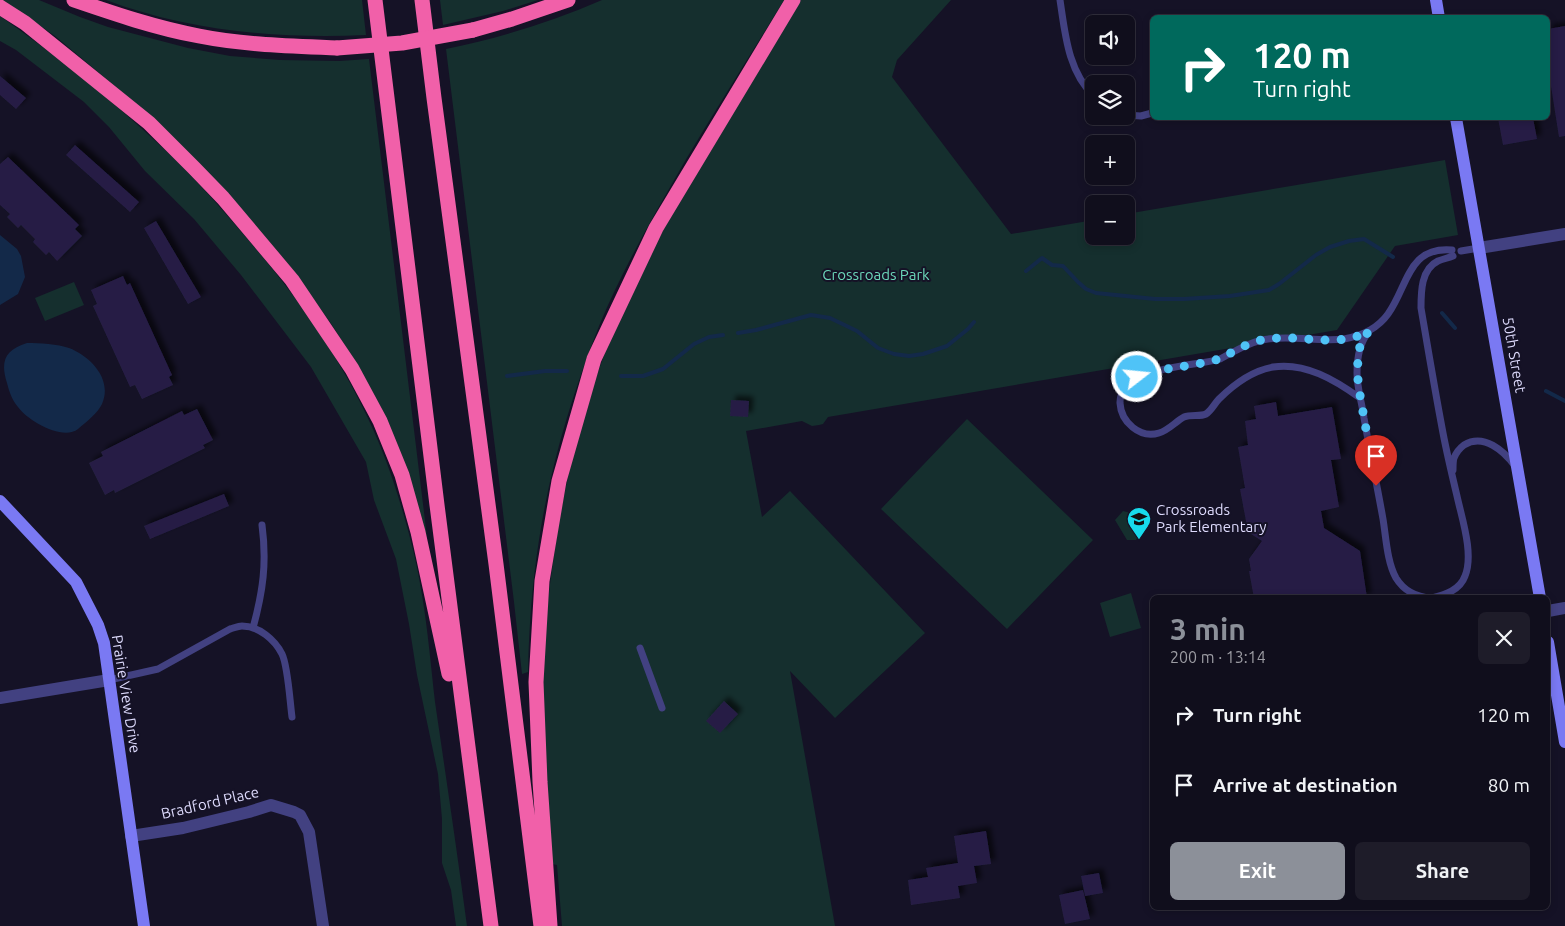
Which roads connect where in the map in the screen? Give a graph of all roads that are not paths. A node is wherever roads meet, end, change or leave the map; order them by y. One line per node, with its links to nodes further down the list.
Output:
1 (74, 0): 4 (highway, bridge)
2 (375, 0): 36 (highway)
3 (422, 0): 41 (highway)
4 (568, 0)
5 (793, 0): 42 (highway)
6 (1060, 0): 10 (lane)
7 (1436, 0): 9 (main road)
8 (0, 7): 36 (highway)
9 (1438, 15)
10 (1085, 87)
11 (1150, 114): 12 (lane)
12 (1135, 115)
13 (1456, 120): 15 (main road, 50th Street)
14 (1565, 234): 15 (street)
15 (1479, 248): 16 (lane); 20 (main road, 50th Street)
16 (1461, 251)
17 (1369, 331): 18 (lane); 18 (lane); 19 (lane)
18 (1360, 398): 23 (lane)
19 (1452, 475): 20 (lane); 24 (lane)
20 (1519, 475): 25 (main road, 50th Street)
21 (0, 501): 31 (main road, Prairie View Drive)
22 (262, 525): 28 (lane)
23 (1418, 595)
24 (1442, 595)
25 (1539, 595)
26 (1565, 608): 27 (street)
27 (1550, 611)
28 (253, 628): 31 (lane); 34 (lane)
29 (640, 648): 33 (lane)
30 (1550, 654): 35 (main road)
31 (109, 680): 32 (street); 37 (main road, Prairie View Drive)
32 (0, 698)
33 (662, 708)
34 (292, 717)
35 (1565, 742)
36 (470, 768): 40 (highway)
37 (131, 836): 38 (main road, Prairie View Drive); 39 (street, Bradford Place)
38 (144, 926)
39 (323, 926)
40 (491, 926)
41 (541, 926)
42 (550, 926)

